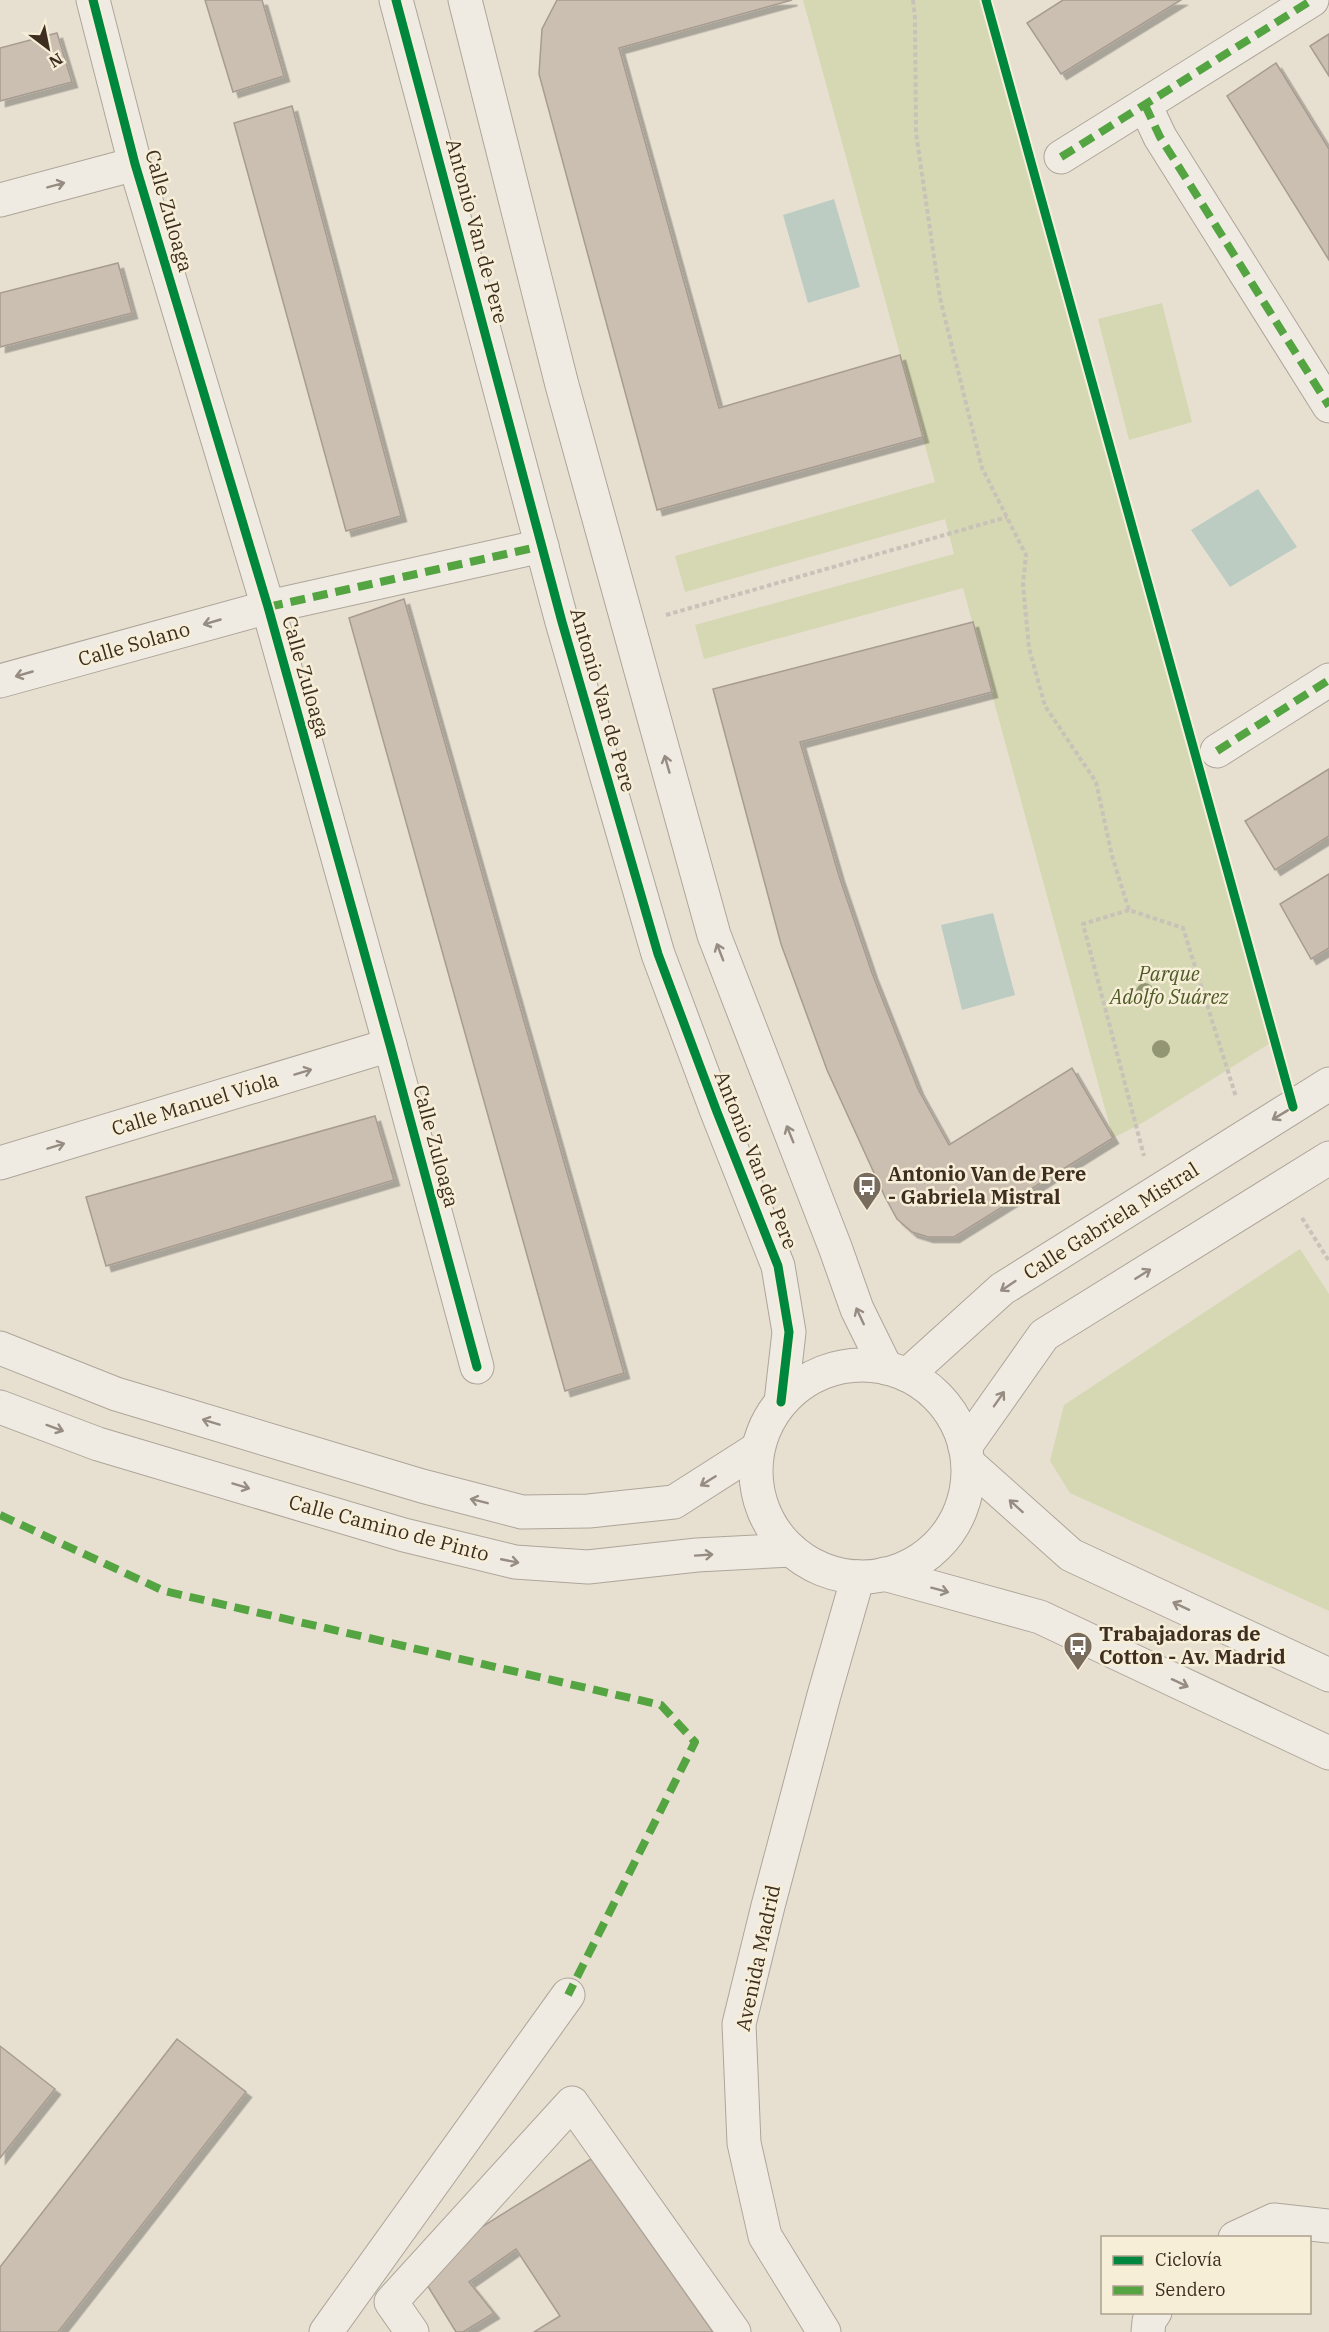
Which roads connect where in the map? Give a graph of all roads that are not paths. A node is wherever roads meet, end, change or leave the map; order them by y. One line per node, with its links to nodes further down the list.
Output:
1 (93, 0): 7 (street, Calle Zuloaga)
2 (396, 0): 10 (street, Antonio Van de Pere)
3 (465, 0): 21 (street, Antonio Van de Pere, one-way to 3)
4 (1312, 0): 5 (street)
5 (1145, 105): 6 (street); 9 (street)
6 (1061, 157)
7 (135, 164): 8 (street, one-way to 7); 11 (street, Calle Zuloaga)
8 (0, 201)
9 (1329, 406)
10 (542, 546): 11 (street, Calle Solano); 22 (street, Antonio Van de Pere)
11 (268, 607): 13 (street, Calle Solano, one-way to 13); 15 (street, Calle Zuloaga)
12 (1329, 680): 14 (street)
13 (0, 681)
14 (1216, 751)
15 (390, 1045): 18 (street, Calle Manuel Viola, one-way to 15); 20 (street, Calle Zuloaga)
16 (1329, 1084): 21 (street, Calle Gabriela Mistral, one-way to 21)
17 (1329, 1158): 25 (street, one-way to 17)
18 (0, 1163)
19 (3, 1341): 24 (street, one-way to 19)
20 (477, 1367)
21 (897, 1372): 22 (street); 25 (street)
22 (781, 1402): 24 (street)
23 (0, 1407): 26 (street, Calle Camino de Pinto, one-way to 26)
24 (758, 1449): 26 (street)
25 (966, 1455): 27 (street); 28 (street, one-way to 25)
26 (791, 1550): 27 (street)
27 (871, 1575): 29 (street, one-way to 29); 37 (street, Avenida Madrid)
28 (1329, 1675)
29 (1329, 1753)
30 (568, 1995): 34 (street)
31 (1329, 2226): 32 (street)
32 (1239, 2236)
33 (1154, 2314): 38 (street)
34 (326, 2332)
35 (412, 2332): 36 (street)
36 (734, 2332)
37 (824, 2332)
38 (1148, 2332)

